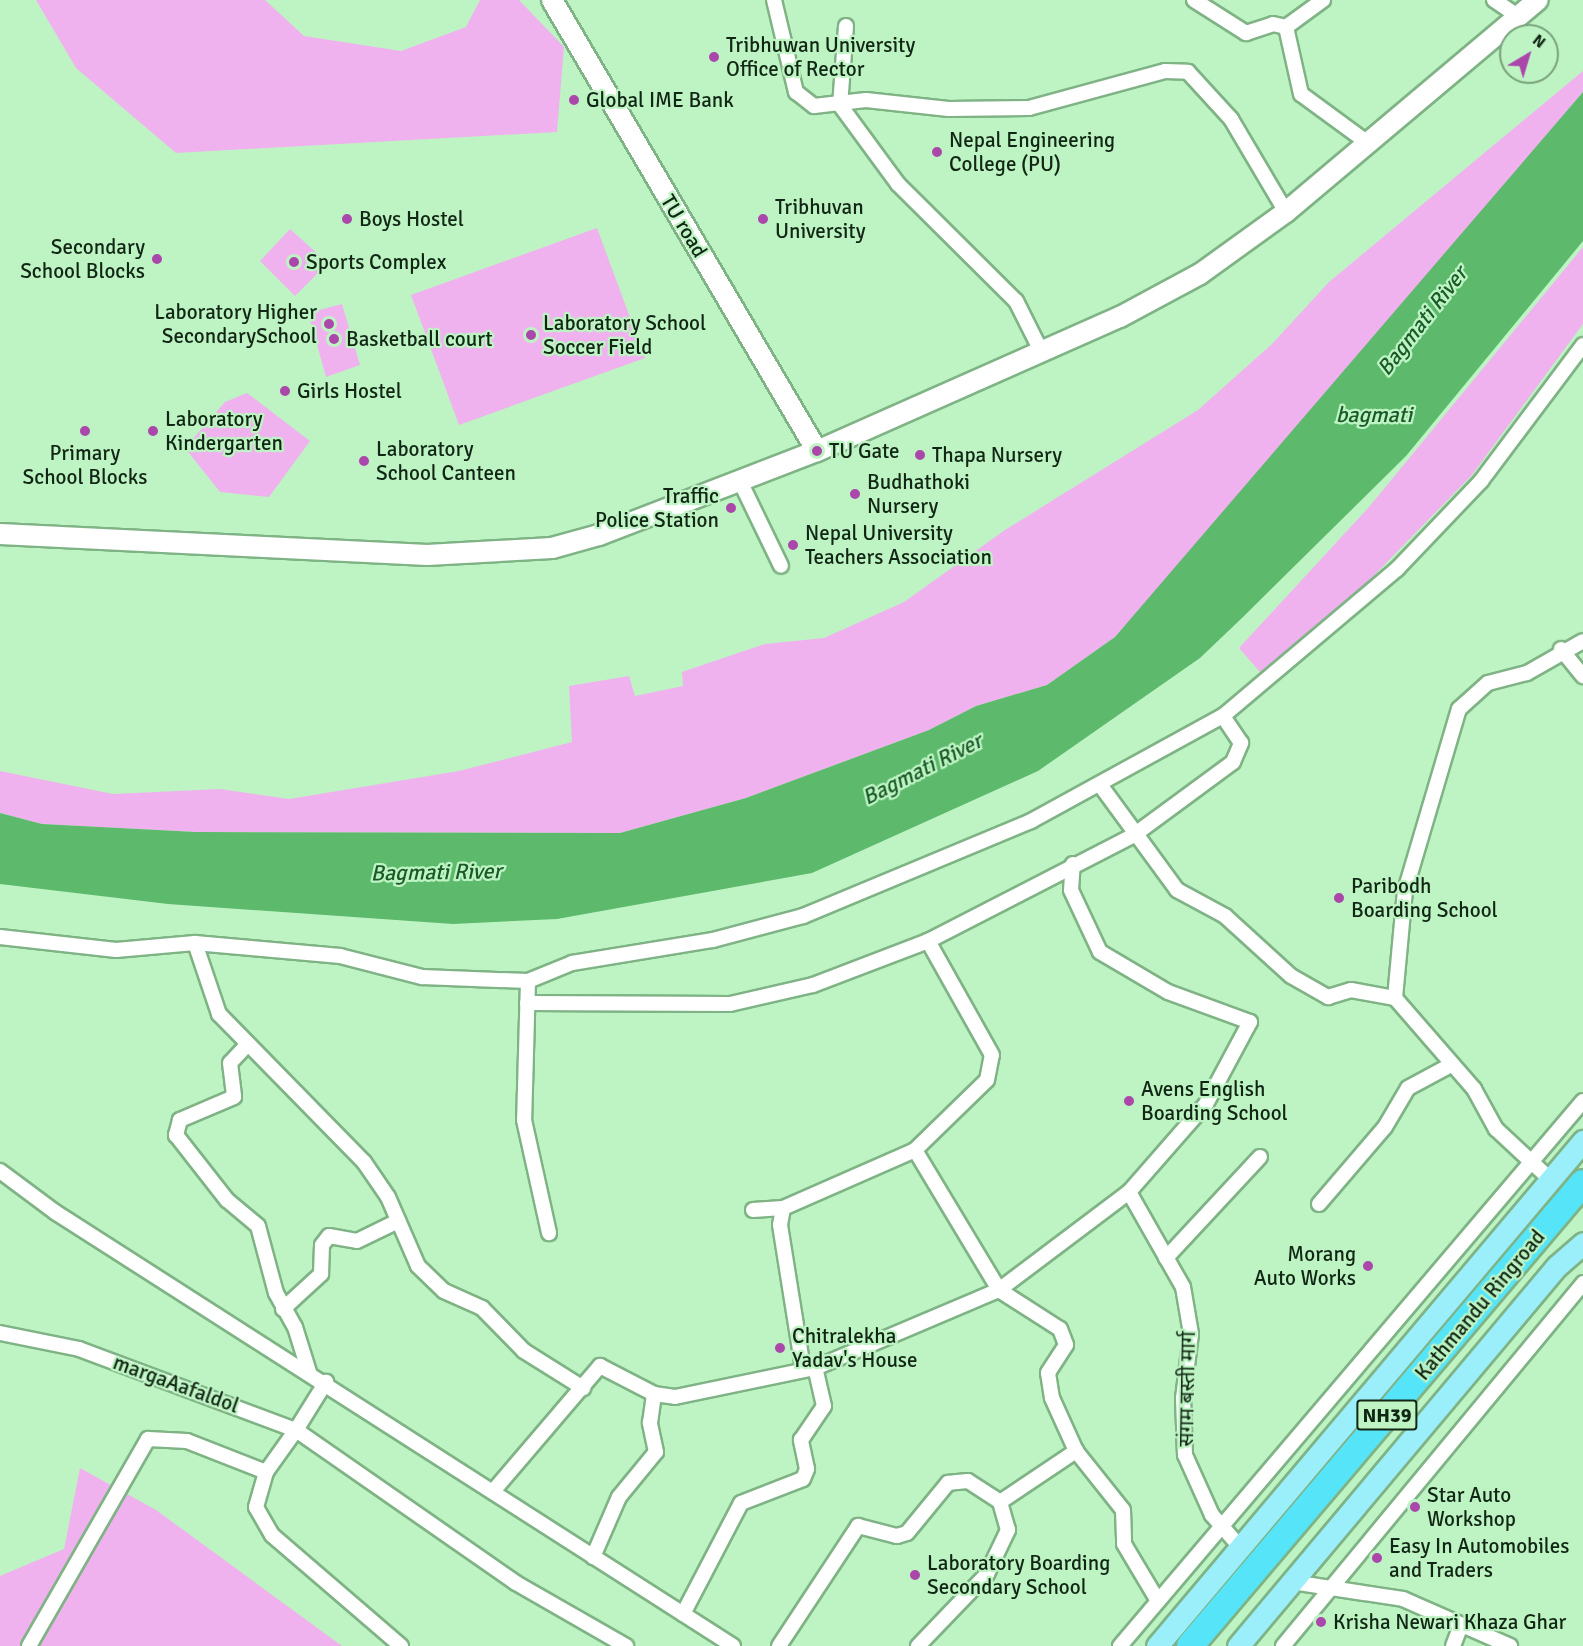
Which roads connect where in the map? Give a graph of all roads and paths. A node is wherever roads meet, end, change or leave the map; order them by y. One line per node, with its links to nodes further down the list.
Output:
1 (552, 0): 15 (main road, TU road)
2 (774, 0): 10 (street)
3 (1194, 0): 9 (street)
4 (1323, 0): 9 (street)
5 (1494, 0): 7 (street)
6 (1538, 0): 7 (main road)
7 (1519, 17): 11 (main road)
8 (846, 26): 10 (street)
9 (1286, 27): 11 (street)
10 (840, 105): 12 (street); 14 (street)
11 (1369, 144): 12 (main road)
12 (1286, 212): 14 (main road)
13 (1583, 345): 22 (street)
14 (1042, 353): 15 (main road)
15 (817, 451): 16 (main road)
16 (740, 480): 17 (main road); 18 (street)
17 (0, 534)
18 (780, 566)
19 (1583, 641): 20 (street)
20 (1561, 650): 21 (street); 30 (street)
21 (1583, 676)
22 (1223, 716): 23 (street); 24 (street)
23 (1101, 786): 24 (street); 29 (street)
24 (1134, 835): 25 (street); 30 (street)
25 (1073, 864): 27 (street); 42 (street)
26 (0, 937): 28 (street)
27 (928, 941): 31 (street); 36 (street)
28 (195, 943): 29 (street); 32 (street)
29 (528, 981): 31 (street)
30 (1395, 998): 33 (street)
31 (527, 1004): 48 (street)
32 (246, 1046): 47 (street); 53 (street)
33 (1449, 1066): 38 (street); 43 (street)
34 (1583, 1101): 38 (street)
35 (1583, 1141): 40 (main road)
36 (915, 1150): 45 (street); 52 (street)
37 (1260, 1157): 50 (street)
38 (1529, 1163): 40 (street); 65 (street)
39 (0, 1171): 56 (street)
40 (1552, 1181): 66 (main road)
41 (1583, 1183): 81 (highway, Kathmandu Ringroad / NH39)
42 (1129, 1192): 50 (street, संगम बस्ती मार्ग); 52 (street)
43 (1319, 1204)
44 (1583, 1207): 82 (highway, Kathmandu Ringroad / NH39)
45 (783, 1208): 46 (street); 55 (street)
46 (753, 1210)
47 (398, 1221): 53 (street); 58 (street)
48 (549, 1233)
49 (1583, 1243): 68 (main road)
50 (1166, 1258): 65 (street, संगम बस्ती मार्ग)
51 (1583, 1283): 69 (street)
52 (999, 1290): 55 (street); 61 (street)
53 (283, 1309): 56 (street)
54 (0, 1333): 60 (street, margaAafaldol)
55 (809, 1368): 59 (street); 71 (street)
56 (309, 1372): 57 (street)
57 (326, 1382): 60 (street); 63 (street)
58 (583, 1388): 59 (street); 63 (street)
59 (654, 1394): 67 (street)
60 (296, 1430): 62 (street); 75 (street, margaAafaldol)
61 (1076, 1451): 64 (street); 70 (street)
62 (266, 1472): 73 (street); 74 (street)
63 (495, 1489): 67 (street)
64 (1000, 1502): 77 (street); 78 (street)
65 (1221, 1525): 66 (street, संगम बस्ती मार्ग); 70 (street)
66 (1241, 1548): 80 (main road)
67 (593, 1557): 71 (street)
68 (1292, 1582): 69 (street); 83 (main road)
69 (1335, 1585): 72 (street); 84 (street)
70 (1158, 1601): 79 (street)
71 (683, 1614): 76 (street)
72 (1461, 1625): 85 (street); 86 (street)
73 (28, 1646)
74 (401, 1646)
75 (626, 1646)
76 (733, 1646)
77 (779, 1646)
78 (918, 1646)
79 (1120, 1646)
80 (1157, 1646)
81 (1190, 1646)
82 (1212, 1646)
83 (1238, 1646)
84 (1283, 1646)
85 (1453, 1646)
86 (1510, 1646)

